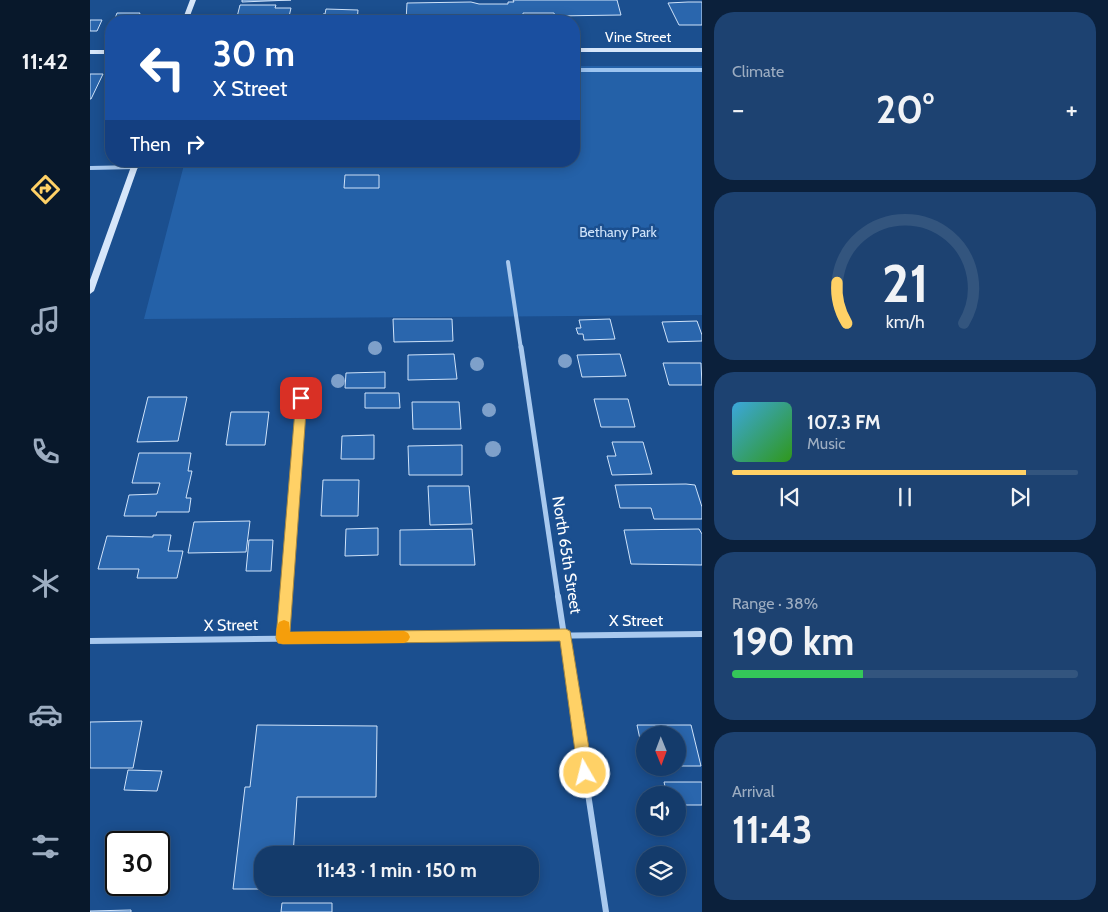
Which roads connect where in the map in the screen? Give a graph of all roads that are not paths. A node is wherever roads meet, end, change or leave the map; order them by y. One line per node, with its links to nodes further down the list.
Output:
1 (192, 0): 2 (main road)
2 (187, 15)
3 (580, 50): 4 (main road, Vine Street)
4 (702, 50)
5 (90, 52): 6 (main road)
6 (105, 52)
7 (105, 167): 9 (street)
8 (135, 167): 11 (main road)
9 (90, 168)
10 (508, 262): 14 (street, North 65th Street)
11 (90, 291)
12 (301, 398): 15 (lane)
13 (702, 634): 14 (street, X Street)
14 (566, 635): 15 (street, X Street); 17 (street, North 65th Street)
15 (283, 638): 16 (street, X Street)
16 (90, 640)
17 (606, 912)

